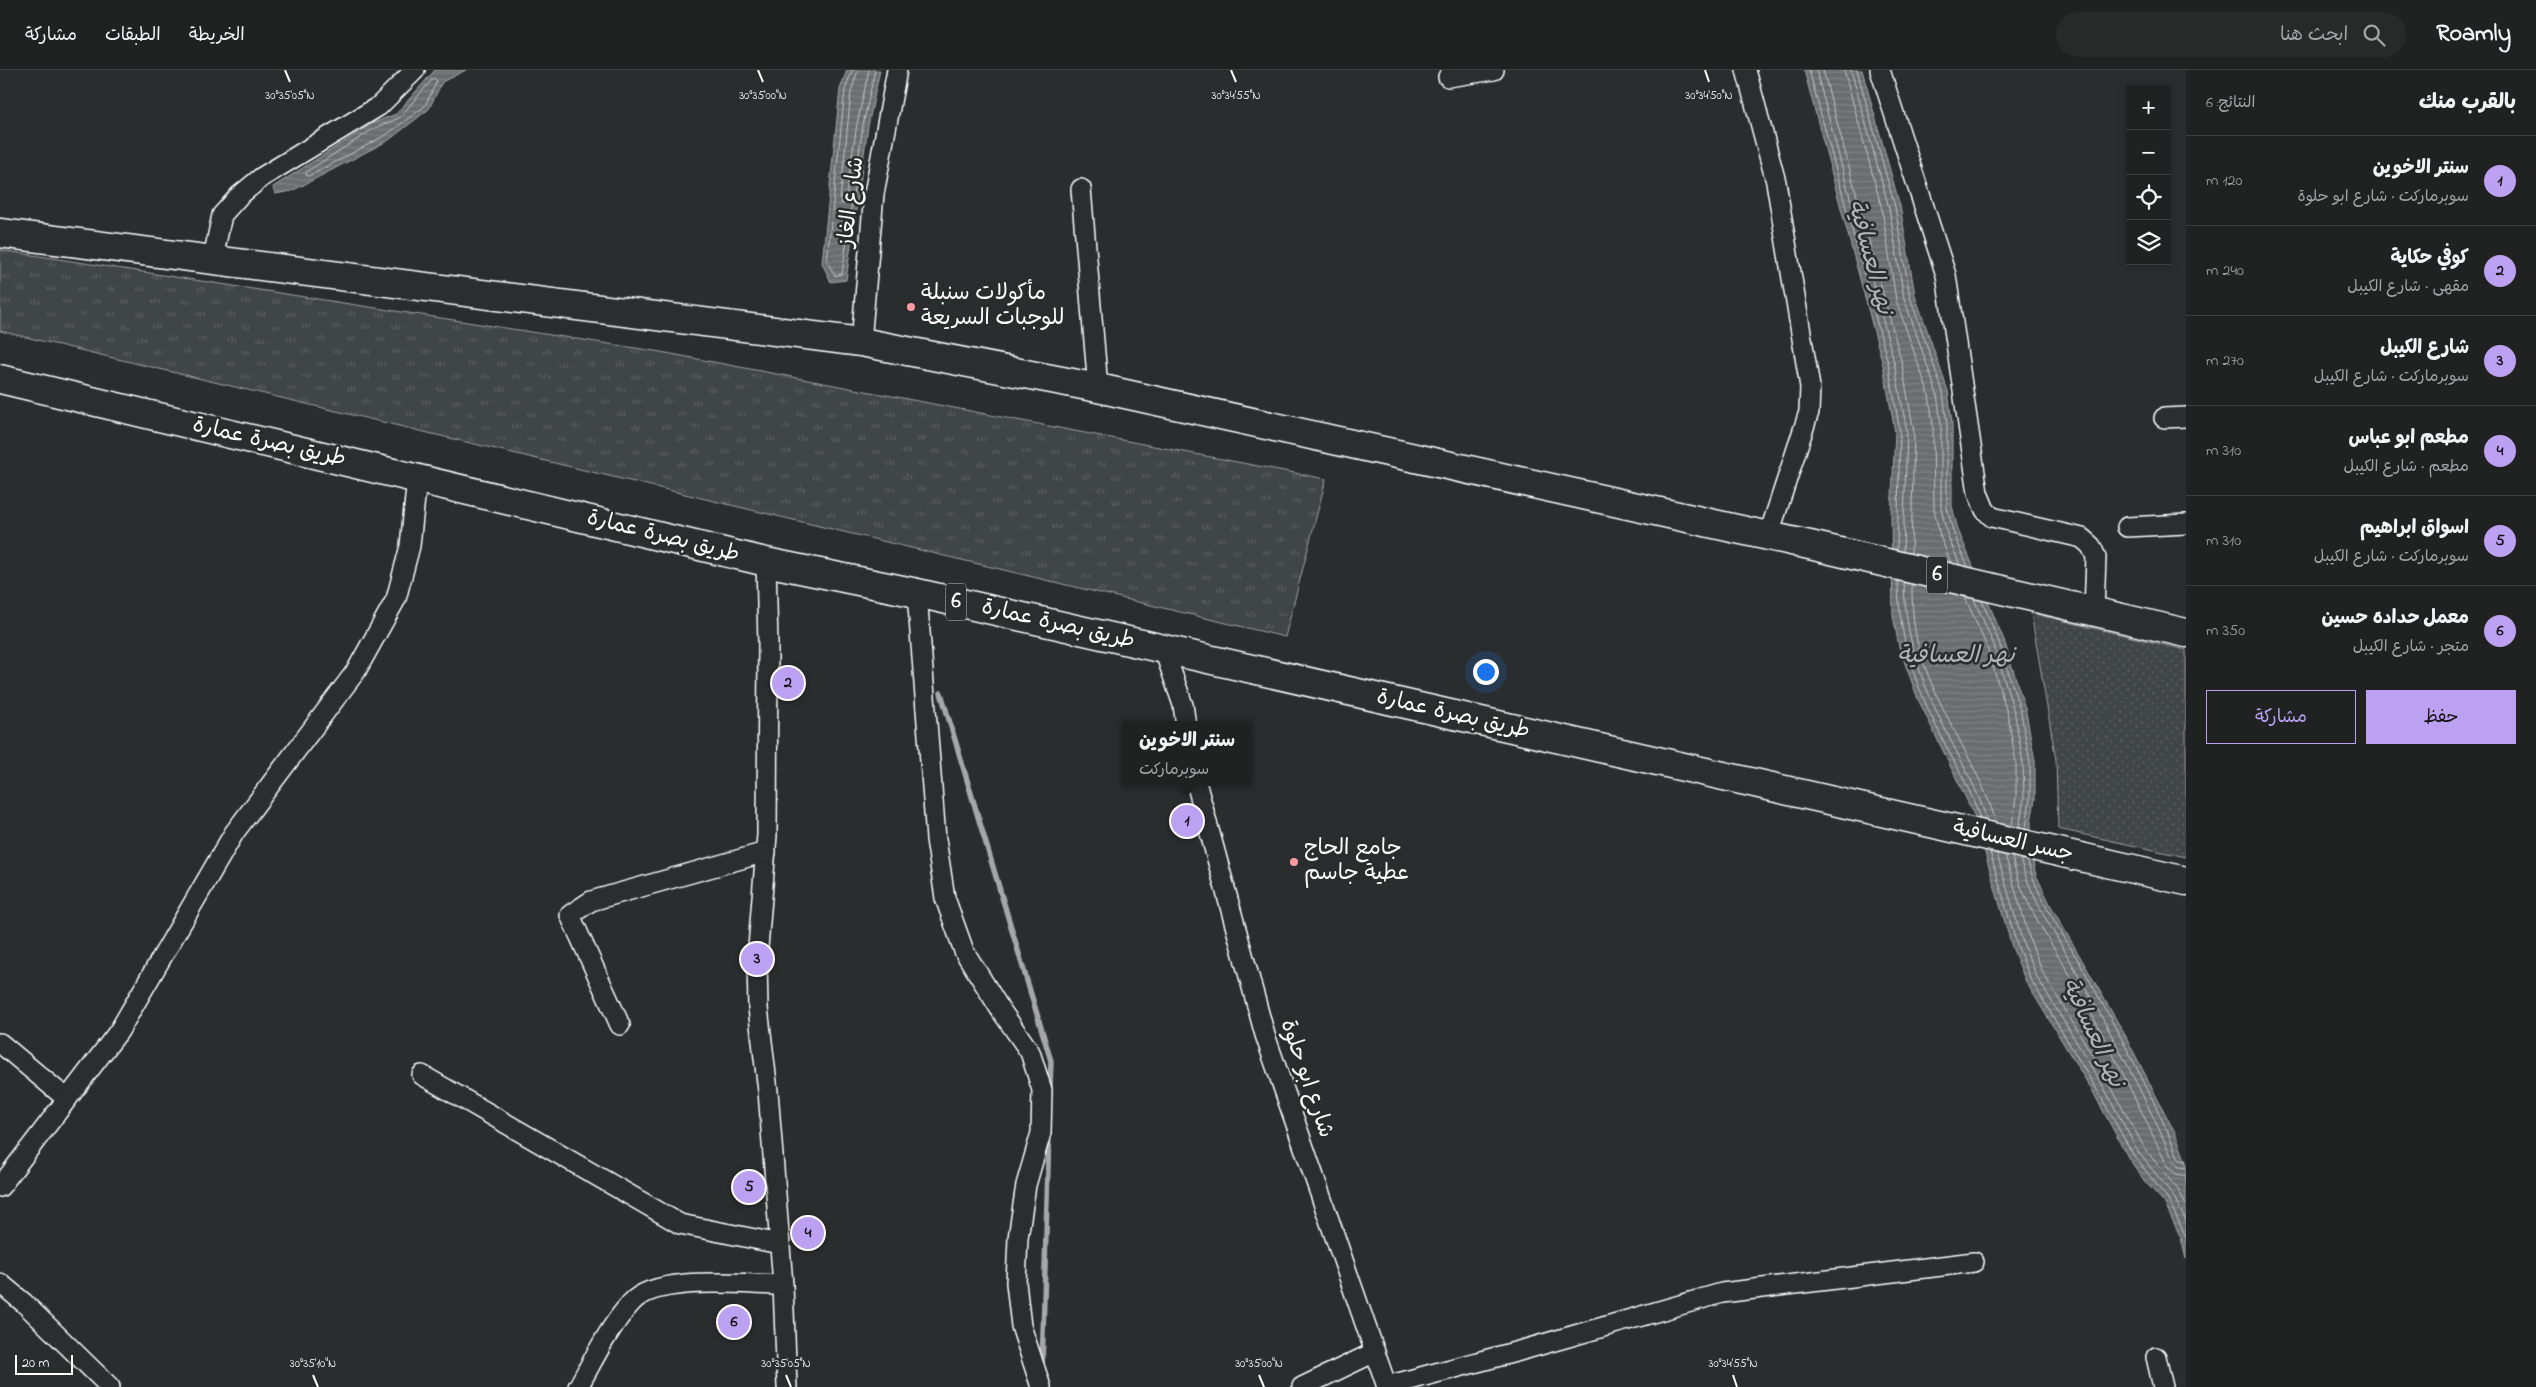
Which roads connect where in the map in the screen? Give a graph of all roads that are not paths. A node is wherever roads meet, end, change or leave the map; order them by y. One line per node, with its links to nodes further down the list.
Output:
1 (415, 70): 9 (street)
2 (897, 70): 10 (street, شارع الغاز)
3 (1494, 70): 6 (street)
4 (1746, 70): 18 (street)
5 (1880, 70): 21 (street)
6 (1448, 78)
7 (1081, 189): 12 (street)
8 (0, 233): 9 (highway, 6)
9 (213, 258): 10 (highway, 6)
10 (861, 342): 12 (highway, 6)
11 (0, 379): 15 (highway, طريق بصرة عمارة / 6)
12 (1098, 388): 18 (highway, 6)
13 (2186, 417): 14 (street)
14 (2164, 418)
15 (417, 478): 19 (highway, طريق بصرة عمارة / 6); 32 (street)
16 (2186, 524): 17 (street)
17 (2127, 526)
18 (1768, 537): 21 (highway, 6)
19 (766, 562): 20 (highway, طريق بصرة عمارة / 6); 27 (street)
20 (917, 593): 23 (highway, طريق بصرة عمارة / 6); 44 (street)
21 (2094, 611): 22 (highway, 6)
22 (2186, 633)
23 (1164, 650): 24 (street); 26 (highway, طريق بصرة عمارة / 6)
24 (1185, 721)
25 (1197, 786): 38 (street, شارع ابو حلوة)
26 (1914, 819): 28 (highway, جسر العسافية / 6)
27 (766, 852): 29 (street); 34 (street)
28 (2186, 881)
29 (620, 1025)
30 (0, 1043): 32 (street)
31 (422, 1075): 34 (street)
32 (67, 1099): 33 (street)
33 (0, 1188)
34 (780, 1244): 37 (street)
35 (1974, 1262): 40 (street)
36 (0, 1283): 41 (street)
37 (783, 1285): 42 (street); 43 (street)
38 (1375, 1352): 40 (street, شارع ابو حلوة); 45 (street)
39 (2156, 1357): 46 (street)
40 (1387, 1386)
41 (110, 1387)
42 (578, 1387)
43 (787, 1387)
44 (1041, 1387)
45 (1302, 1387)
46 (2163, 1387)

